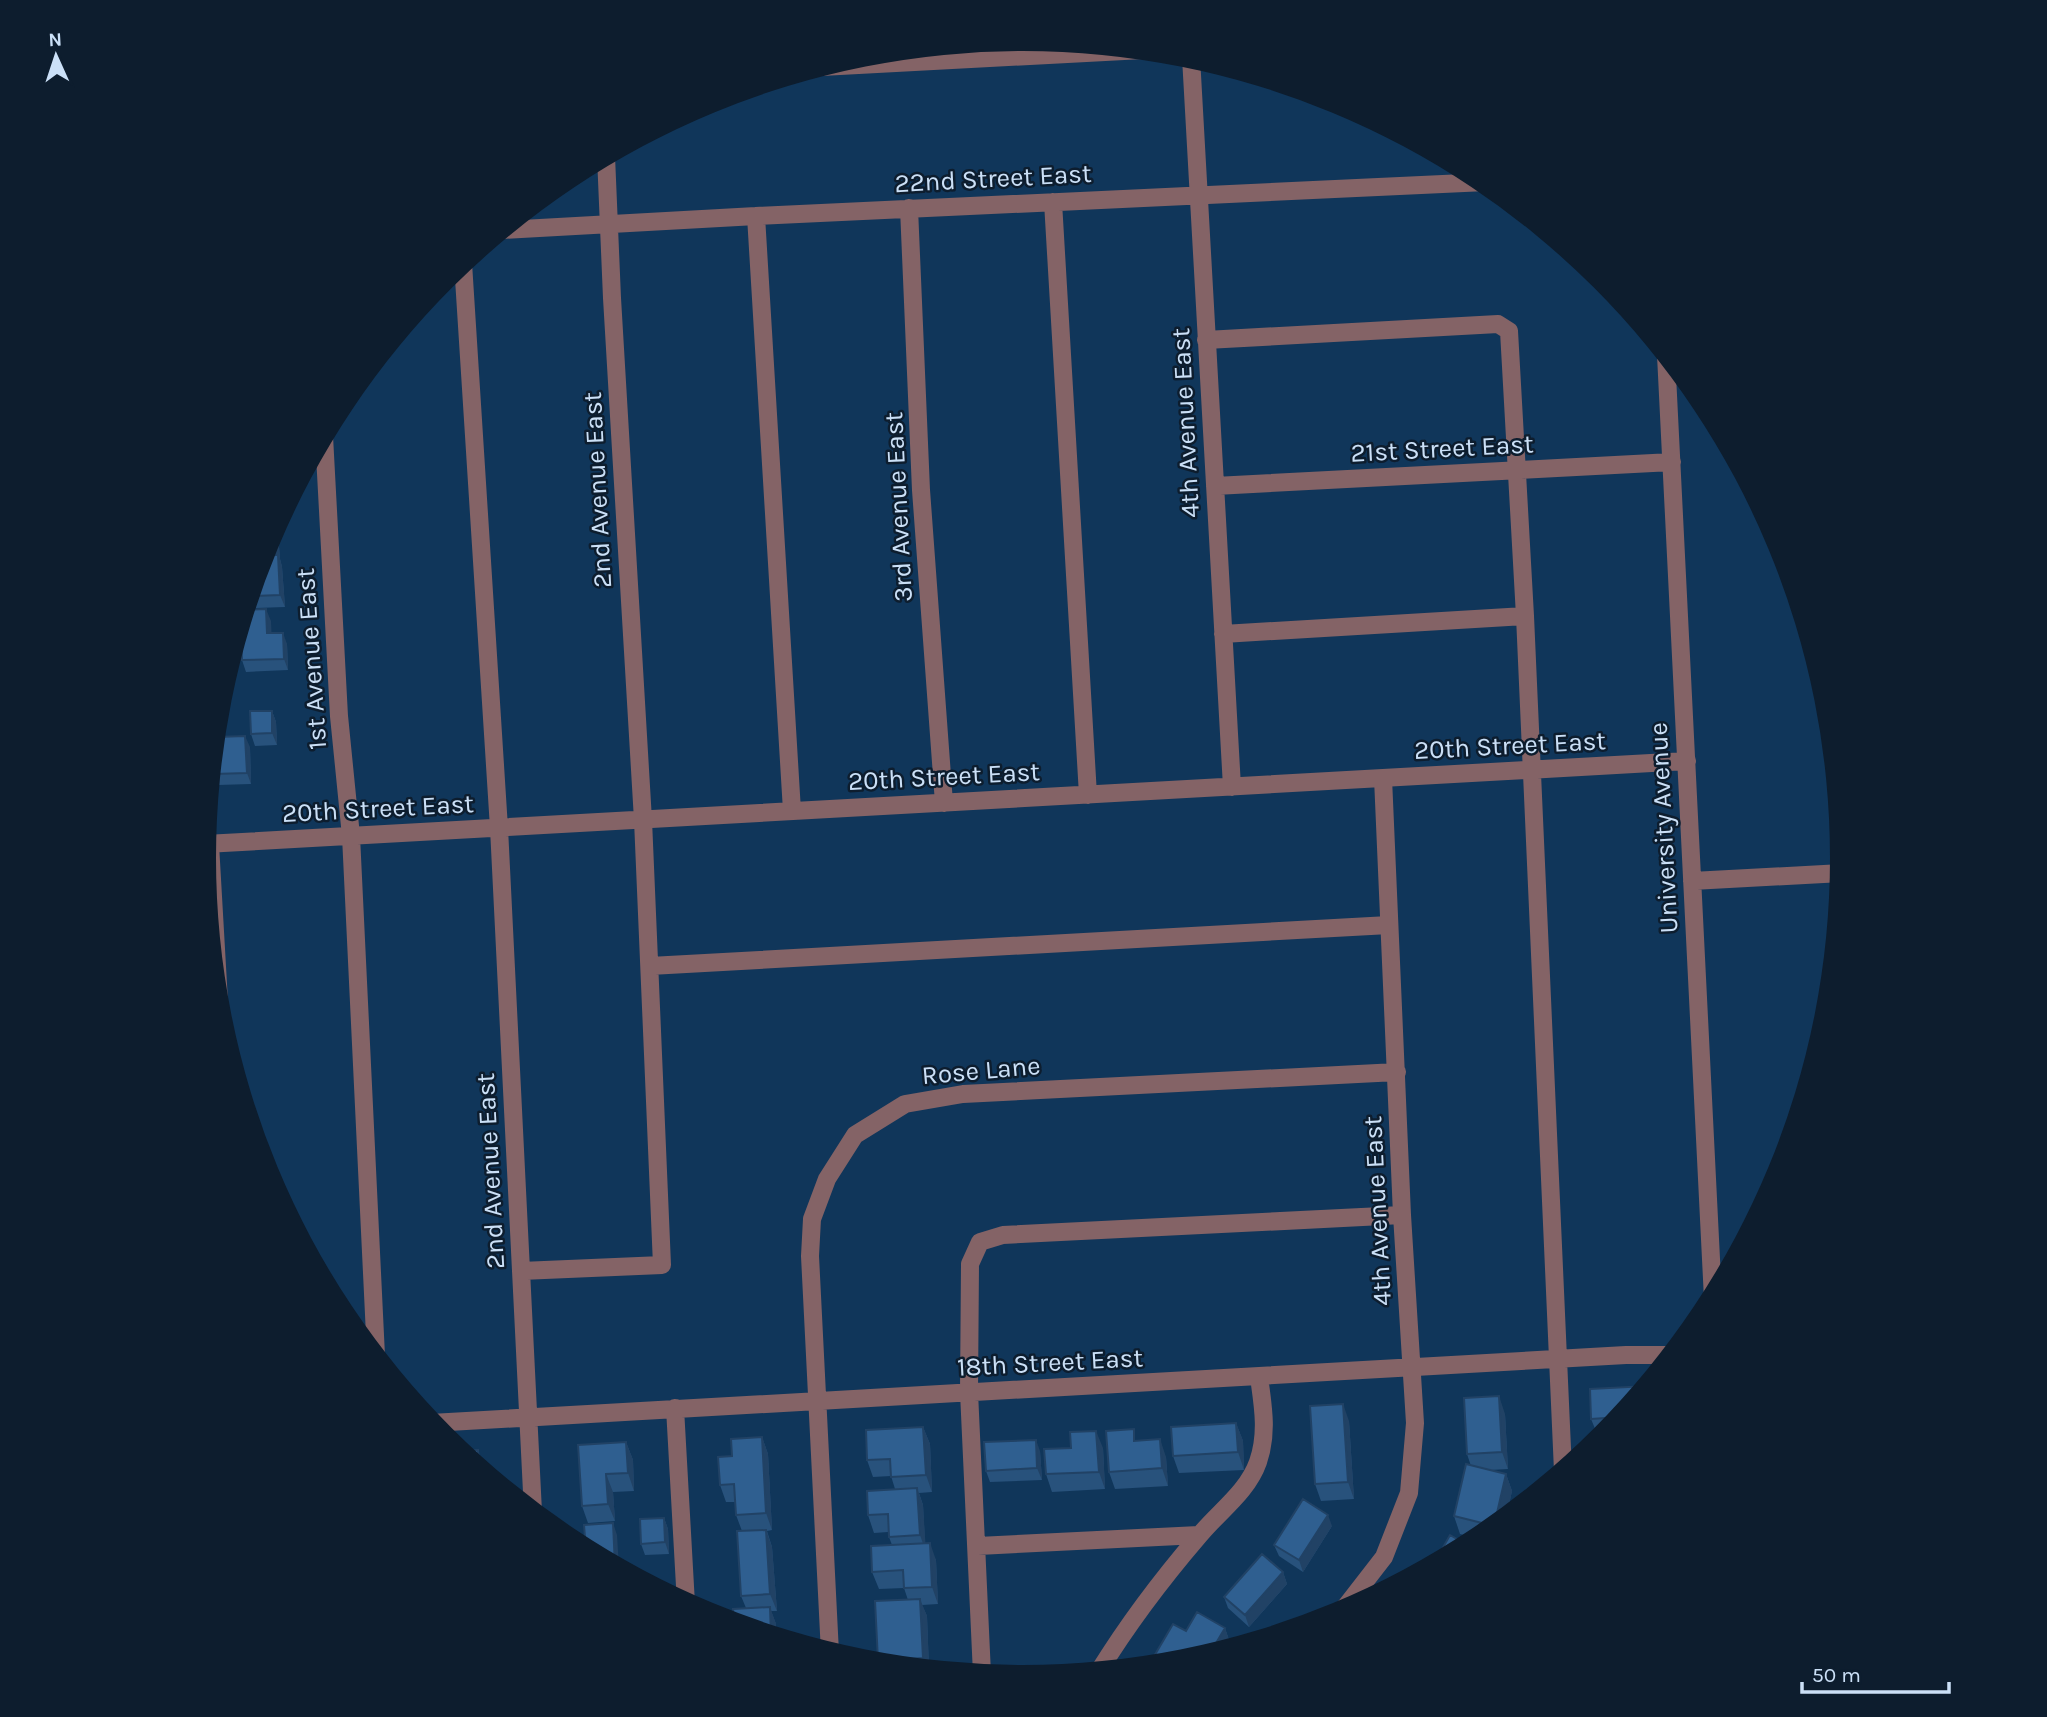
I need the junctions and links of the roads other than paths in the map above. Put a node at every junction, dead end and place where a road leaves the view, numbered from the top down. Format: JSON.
{"nodes":[{"id":1,"x":1085,"y":53,"type":"edge"},
{"id":2,"x":880,"y":64,"type":"edge"},
{"id":3,"x":1192,"y":68,"type":"edge"},
{"id":4,"x":607,"y":167,"type":"edge"},
{"id":5,"x":1465,"y":183,"type":"edge"},
{"id":6,"x":1198,"y":195,"type":"junction"},
{"id":7,"x":1053,"y":202,"type":"junction"},
{"id":8,"x":909,"y":208,"type":"junction"},
{"id":9,"x":756,"y":216,"type":"junction"},
{"id":10,"x":610,"y":224,"type":"junction"},
{"id":11,"x":518,"y":229,"type":"edge"},
{"id":12,"x":464,"y":276,"type":"edge"},
{"id":13,"x":1206,"y":340,"type":"junction"},
{"id":14,"x":1667,"y":371,"type":"edge"},
{"id":15,"x":325,"y":453,"type":"edge"},
{"id":16,"x":1672,"y":462,"type":"junction"},
{"id":17,"x":1517,"y":471,"type":"junction"},
{"id":18,"x":1215,"y":486,"type":"junction"},
{"id":19,"x":1525,"y":616,"type":"junction"},
{"id":20,"x":1223,"y":634,"type":"junction"},
{"id":21,"x":1686,"y":761,"type":"junction"},
{"id":22,"x":1532,"y":770,"type":"junction"},
{"id":23,"x":1382,"y":778,"type":"junction"},
{"id":24,"x":1232,"y":787,"type":"junction"},
{"id":25,"x":1088,"y":794,"type":"junction"},
{"id":26,"x":944,"y":803,"type":"junction"},
{"id":27,"x":792,"y":811,"type":"junction"},
{"id":28,"x":643,"y":820,"type":"junction"},
{"id":29,"x":499,"y":828,"type":"junction"},
{"id":30,"x":351,"y":836,"type":"junction"},
{"id":31,"x":216,"y":843,"type":"edge"},
{"id":32,"x":1831,"y":874,"type":"edge"},
{"id":33,"x":1692,"y":881,"type":"junction"},
{"id":34,"x":1390,"y":925,"type":"junction"},
{"id":35,"x":650,"y":966,"type":"junction"},
{"id":36,"x":1397,"y":1072,"type":"junction"},
{"id":37,"x":1402,"y":1215,"type":"junction"},
{"id":38,"x":521,"y":1271,"type":"junction"},
{"id":39,"x":1712,"y":1280,"type":"edge"},
{"id":40,"x":375,"y":1339,"type":"edge"},
{"id":41,"x":1660,"y":1355,"type":"edge"},
{"id":42,"x":1558,"y":1359,"type":"junction"},
{"id":43,"x":1412,"y":1368,"type":"junction"},
{"id":44,"x":1259,"y":1377,"type":"junction"},
{"id":45,"x":969,"y":1392,"type":"junction"},
{"id":46,"x":818,"y":1400,"type":"junction"},
{"id":47,"x":674,"y":1408,"type":"junction"},
{"id":48,"x":528,"y":1417,"type":"junction"},
{"id":49,"x":445,"y":1422,"type":"edge"},
{"id":50,"x":1562,"y":1460,"type":"edge"},
{"id":51,"x":532,"y":1499,"type":"edge"},
{"id":52,"x":1199,"y":1535,"type":"junction"},
{"id":53,"x":978,"y":1546,"type":"junction"},
{"id":54,"x":685,"y":1592,"type":"edge"},
{"id":55,"x":1354,"y":1595,"type":"edge"},
{"id":56,"x":830,"y":1643,"type":"edge"},
{"id":57,"x":1105,"y":1662,"type":"edge"},
{"id":58,"x":982,"y":1665,"type":"edge"}],
"edges":[{"from":1,"to":2,"type":"street"},
{"from":3,"to":6,"type":"street","name":"4th Avenue East"},
{"from":4,"to":10,"type":"street","name":"2nd Avenue East"},
{"from":5,"to":6,"type":"street","name":"22nd Street East"},
{"from":6,"to":7,"type":"street","name":"22nd Street East"},
{"from":6,"to":13,"type":"street","name":"4th Avenue East"},
{"from":7,"to":8,"type":"street","name":"22nd Street East"},
{"from":7,"to":25,"type":"street"},
{"from":8,"to":9,"type":"street","name":"22nd Street East"},
{"from":8,"to":26,"type":"street","name":"3rd Avenue East"},
{"from":9,"to":10,"type":"street","name":"22nd Street East"},
{"from":9,"to":27,"type":"street"},
{"from":10,"to":11,"type":"street","name":"22nd Street East"},
{"from":10,"to":28,"type":"street","name":"2nd Avenue East"},
{"from":12,"to":29,"type":"street","name":"2nd Avenue East"},
{"from":13,"to":17,"type":"street"},
{"from":13,"to":18,"type":"street","name":"4th Avenue East"},
{"from":14,"to":16,"type":"street","name":"University Avenue"},
{"from":15,"to":30,"type":"street","name":"1st Avenue East"},
{"from":16,"to":17,"type":"street","name":"21st Street East"},
{"from":16,"to":21,"type":"street","name":"University Avenue"},
{"from":17,"to":18,"type":"street","name":"21st Street East"},
{"from":17,"to":19,"type":"street"},
{"from":18,"to":20,"type":"street","name":"4th Avenue East"},
{"from":19,"to":20,"type":"street"},
{"from":19,"to":22,"type":"street"},
{"from":20,"to":24,"type":"street","name":"4th Avenue East"},
{"from":21,"to":22,"type":"street","name":"20th Street East"},
{"from":21,"to":33,"type":"street","name":"University Avenue"},
{"from":22,"to":23,"type":"street","name":"20th Street East"},
{"from":22,"to":42,"type":"street"},
{"from":23,"to":24,"type":"street","name":"20th Street East"},
{"from":23,"to":34,"type":"street","name":"4th Avenue East"},
{"from":24,"to":25,"type":"street","name":"20th Street East"},
{"from":25,"to":26,"type":"street","name":"20th Street East"},
{"from":26,"to":27,"type":"street","name":"20th Street East"},
{"from":27,"to":28,"type":"street","name":"20th Street East"},
{"from":28,"to":29,"type":"street","name":"20th Street East"},
{"from":28,"to":35,"type":"street","name":"2nd Avenue East"},
{"from":29,"to":30,"type":"street","name":"20th Street East"},
{"from":29,"to":38,"type":"street","name":"2nd Avenue East"},
{"from":30,"to":31,"type":"street","name":"20th Street East"},
{"from":30,"to":40,"type":"street","name":"1st Avenue East"},
{"from":32,"to":33,"type":"street"},
{"from":33,"to":39,"type":"street","name":"University Avenue"},
{"from":34,"to":35,"type":"street"},
{"from":34,"to":36,"type":"street","name":"4th Avenue East"},
{"from":35,"to":38,"type":"street","name":"2nd Avenue East"},
{"from":36,"to":37,"type":"street","name":"4th Avenue East"},
{"from":36,"to":46,"type":"street","name":"Rose Lane"},
{"from":37,"to":43,"type":"street","name":"4th Avenue East"},
{"from":37,"to":45,"type":"street"},
{"from":38,"to":48,"type":"street","name":"2nd Avenue East"},
{"from":41,"to":42,"type":"street","name":"18th Street East"},
{"from":42,"to":43,"type":"street","name":"18th Street East"},
{"from":42,"to":50,"type":"street"},
{"from":43,"to":44,"type":"street","name":"18th Street East"},
{"from":43,"to":55,"type":"street","name":"4th Avenue East"},
{"from":44,"to":45,"type":"street","name":"18th Street East"},
{"from":44,"to":52,"type":"street"},
{"from":45,"to":46,"type":"street","name":"18th Street East"},
{"from":45,"to":53,"type":"street"},
{"from":46,"to":47,"type":"street","name":"18th Street East"},
{"from":46,"to":56,"type":"street","name":"Rose Lane"},
{"from":47,"to":48,"type":"street","name":"18th Street East"},
{"from":47,"to":54,"type":"street"},
{"from":48,"to":49,"type":"street","name":"18th Street East"},
{"from":48,"to":51,"type":"street","name":"2nd Avenue East"},
{"from":52,"to":53,"type":"street"},
{"from":52,"to":57,"type":"street"},
{"from":53,"to":58,"type":"street"}]}
